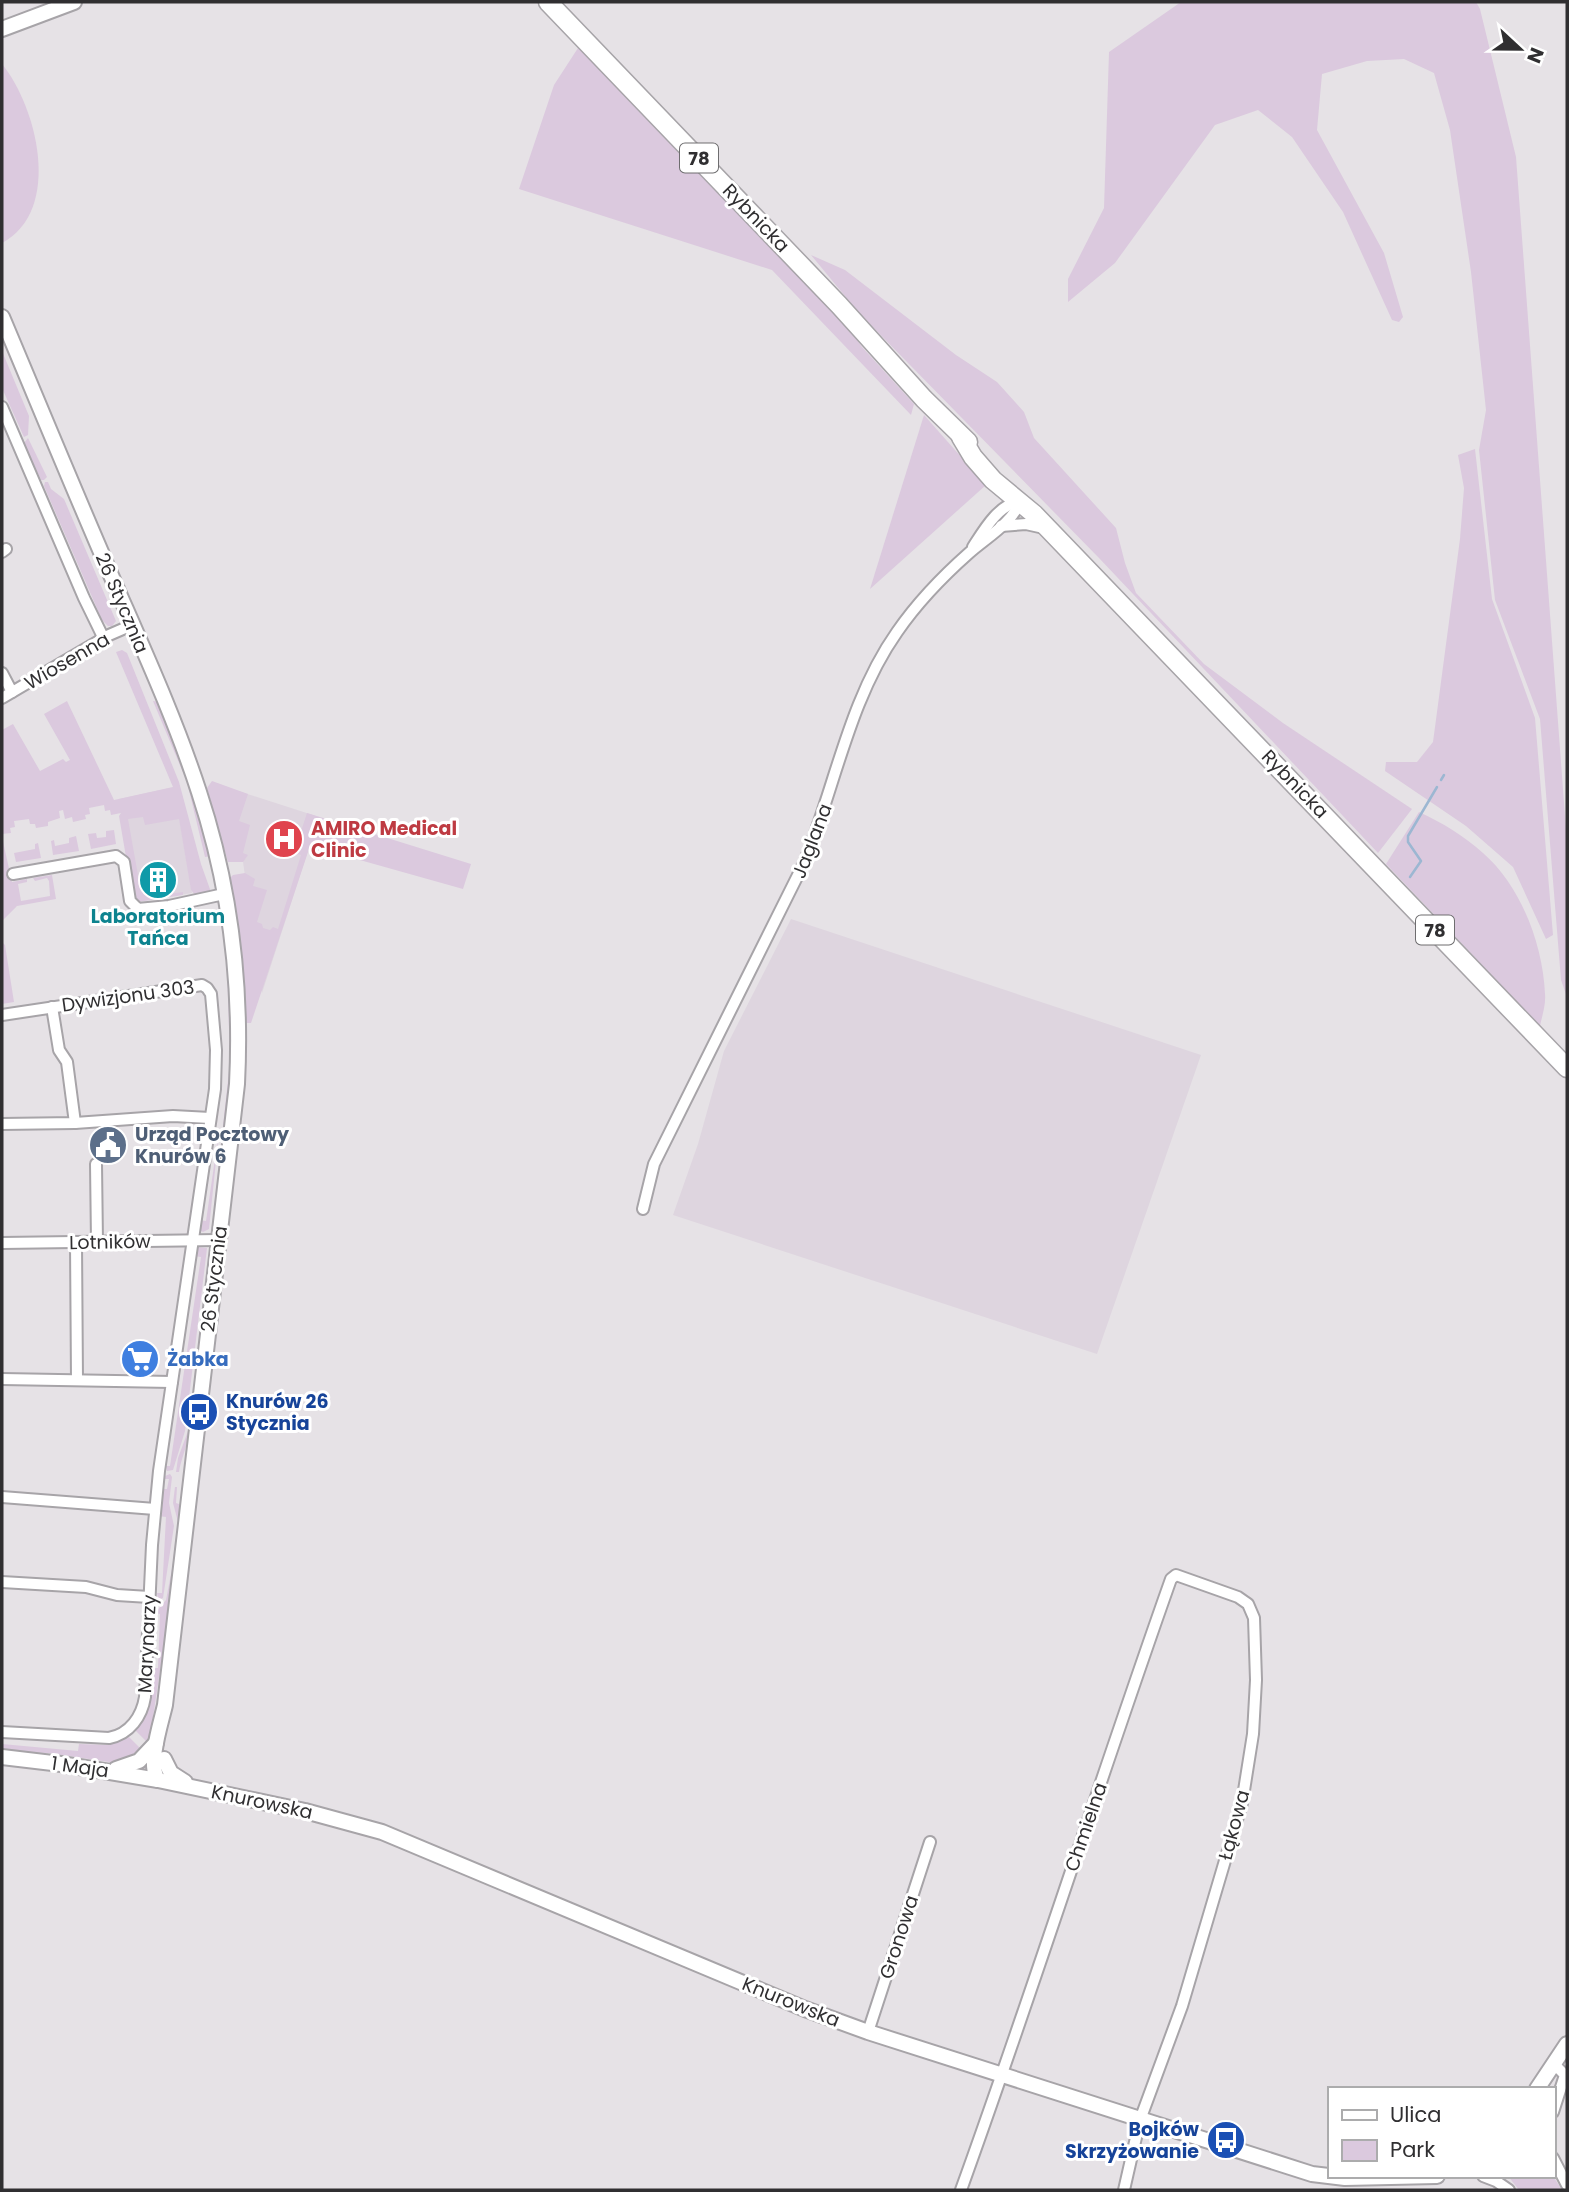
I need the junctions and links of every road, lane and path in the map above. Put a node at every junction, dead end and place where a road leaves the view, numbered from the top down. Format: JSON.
{"nodes":[{"id":1,"x":74,"y":2,"type":"edge"},
{"id":2,"x":548,"y":2,"type":"edge"},
{"id":3,"x":2,"y":29,"type":"edge"},
{"id":4,"x":2,"y":317,"type":"edge"},
{"id":5,"x":2,"y":407,"type":"edge"},
{"id":6,"x":961,"y":437,"type":"junction"},
{"id":7,"x":993,"y":480,"type":"junction"},
{"id":8,"x":1021,"y":501,"type":"junction"},
{"id":9,"x":999,"y":521,"type":"junction"},
{"id":10,"x":1050,"y":531,"type":"junction"},
{"id":11,"x":132,"y":625,"type":"junction"},
{"id":12,"x":104,"y":639,"type":"junction"},
{"id":13,"x":2,"y":673,"type":"edge"},
{"id":14,"x":12,"y":692,"type":"junction"},
{"id":15,"x":2,"y":698,"type":"edge"},
{"id":16,"x":13,"y":874,"type":"dead end"},
{"id":17,"x":225,"y":894,"type":"junction"},
{"id":18,"x":205,"y":986,"type":"joint"},
{"id":19,"x":52,"y":1007,"type":"junction"},
{"id":20,"x":2,"y":1015,"type":"edge"},
{"id":21,"x":1567,"y":1068,"type":"edge"},
{"id":22,"x":210,"y":1118,"type":"junction"},
{"id":23,"x":75,"y":1123,"type":"junction"},
{"id":24,"x":2,"y":1124,"type":"edge"},
{"id":25,"x":96,"y":1164,"type":"dead end"},
{"id":26,"x":643,"y":1209,"type":"dead end"},
{"id":27,"x":219,"y":1240,"type":"junction"},
{"id":28,"x":193,"y":1241,"type":"junction"},
{"id":29,"x":76,"y":1242,"type":"junction"},
{"id":30,"x":97,"y":1242,"type":"junction"},
{"id":31,"x":2,"y":1243,"type":"edge"},
{"id":32,"x":2,"y":1379,"type":"edge"},
{"id":33,"x":77,"y":1380,"type":"junction"},
{"id":34,"x":172,"y":1382,"type":"junction"},
{"id":35,"x":2,"y":1497,"type":"edge"},
{"id":36,"x":155,"y":1509,"type":"junction"},
{"id":37,"x":1171,"y":1579,"type":"joint"},
{"id":38,"x":2,"y":1582,"type":"edge"},
{"id":39,"x":149,"y":1597,"type":"junction"},
{"id":40,"x":165,"y":1705,"type":"junction"},
{"id":41,"x":2,"y":1732,"type":"edge"},
{"id":42,"x":156,"y":1742,"type":"junction"},
{"id":43,"x":2,"y":1757,"type":"edge"},
{"id":44,"x":164,"y":1759,"type":"junction"},
{"id":45,"x":98,"y":1769,"type":"junction"},
{"id":46,"x":158,"y":1780,"type":"junction"},
{"id":47,"x":205,"y":1790,"type":"junction"},
{"id":48,"x":930,"y":1842,"type":"dead end"},
{"id":49,"x":868,"y":2032,"type":"junction"},
{"id":50,"x":1567,"y":2044,"type":"edge"},
{"id":51,"x":1555,"y":2065,"type":"junction"},
{"id":52,"x":1002,"y":2076,"type":"junction"},
{"id":53,"x":1538,"y":2087,"type":"edge"},
{"id":54,"x":1555,"y":2106,"type":"edge"},
{"id":55,"x":1140,"y":2120,"type":"junction"},
{"id":56,"x":1555,"y":2162,"type":"edge"},
{"id":57,"x":1413,"y":2178,"type":"edge"},
{"id":58,"x":1488,"y":2178,"type":"edge"},
{"id":59,"x":1342,"y":2184,"type":"edge"},
{"id":60,"x":1567,"y":2185,"type":"edge"},
{"id":61,"x":961,"y":2190,"type":"edge"},
{"id":62,"x":1124,"y":2190,"type":"edge"},
{"id":63,"x":1509,"y":2190,"type":"edge"}],
"edges":[{"from":1,"to":3,"type":"street"},
{"from":2,"to":6,"type":"main road","name":"Rybnicka","number":"78"},
{"from":4,"to":11,"type":"street","name":"26 Stycznia"},
{"from":5,"to":12,"type":"street","name":"26 Stycznia"},
{"from":6,"to":7,"type":"main road","name":"Rybnicka","number":"78"},
{"from":6,"to":8,"type":"main road","name":"Rybnicka","number":"78"},
{"from":7,"to":8,"type":"main road","name":"Rybnicka","number":"78"},
{"from":7,"to":9,"type":"street"},
{"from":8,"to":9,"type":"street","name":"Jaglana"},
{"from":8,"to":10,"type":"main road","name":"Rybnicka","number":"78"},
{"from":9,"to":10,"type":"street"},
{"from":9,"to":26,"type":"street","name":"Jaglana"},
{"from":10,"to":21,"type":"main road","name":"Rybnicka","number":"78"},
{"from":11,"to":12,"type":"street","name":"Wiosenna"},
{"from":11,"to":17,"type":"street","name":"26 Stycznia"},
{"from":12,"to":14,"type":"street","name":"Wiosenna"},
{"from":13,"to":14,"type":"street"},
{"from":14,"to":15,"type":"street","name":"Wiosenna"},
{"from":16,"to":17,"type":"street"},
{"from":17,"to":27,"type":"street","name":"26 Stycznia"},
{"from":18,"to":19,"type":"street","name":"Dywizjonu 303"},
{"from":18,"to":22,"type":"street","name":"Marynarzy"},
{"from":19,"to":20,"type":"street","name":"Dywizjonu 303"},
{"from":19,"to":23,"type":"street","name":"Dywizjonu 303"},
{"from":22,"to":23,"type":"street"},
{"from":22,"to":28,"type":"street","name":"Marynarzy"},
{"from":23,"to":24,"type":"street"},
{"from":25,"to":30,"type":"street"},
{"from":27,"to":28,"type":"street","name":"Lotników"},
{"from":27,"to":40,"type":"street","name":"26 Stycznia"},
{"from":28,"to":30,"type":"street","name":"Lotników"},
{"from":28,"to":34,"type":"street","name":"Marynarzy"},
{"from":29,"to":30,"type":"street","name":"Lotników"},
{"from":29,"to":31,"type":"street","name":"Lotników"},
{"from":29,"to":33,"type":"street"},
{"from":32,"to":33,"type":"street"},
{"from":33,"to":34,"type":"street"},
{"from":34,"to":36,"type":"street","name":"Marynarzy"},
{"from":35,"to":36,"type":"street"},
{"from":36,"to":39,"type":"street","name":"Marynarzy"},
{"from":37,"to":52,"type":"street","name":"Chmielna"},
{"from":37,"to":55,"type":"street","name":"Łąkowa"},
{"from":38,"to":39,"type":"street"},
{"from":39,"to":41,"type":"street","name":"Marynarzy"},
{"from":40,"to":42,"type":"street","name":"26 Stycznia"},
{"from":40,"to":44,"type":"street","name":"26 Stycznia"},
{"from":42,"to":45,"type":"street"},
{"from":42,"to":46,"type":"street","name":"26 Stycznia"},
{"from":43,"to":45,"type":"street","name":"1 Maja"},
{"from":44,"to":46,"type":"street","name":"26 Stycznia"},
{"from":44,"to":47,"type":"street"},
{"from":45,"to":46,"type":"street","name":"1 Maja"},
{"from":46,"to":47,"type":"street","name":"Knurowska"},
{"from":47,"to":49,"type":"street","name":"Knurowska"},
{"from":48,"to":49,"type":"street","name":"Gronowa"},
{"from":49,"to":52,"type":"street","name":"Knurowska"},
{"from":50,"to":51,"type":"street"},
{"from":51,"to":53,"type":"street"},
{"from":51,"to":54,"type":"street"},
{"from":52,"to":55,"type":"street","name":"Knurowska"},
{"from":52,"to":61,"type":"street","name":"Chmielna"},
{"from":55,"to":59,"type":"street","name":"Knurowska"},
{"from":55,"to":62,"type":"street"},
{"from":56,"to":60,"type":"street"},
{"from":57,"to":59,"type":"street","name":"Knurowska"},
{"from":58,"to":63,"type":"street"}]}
